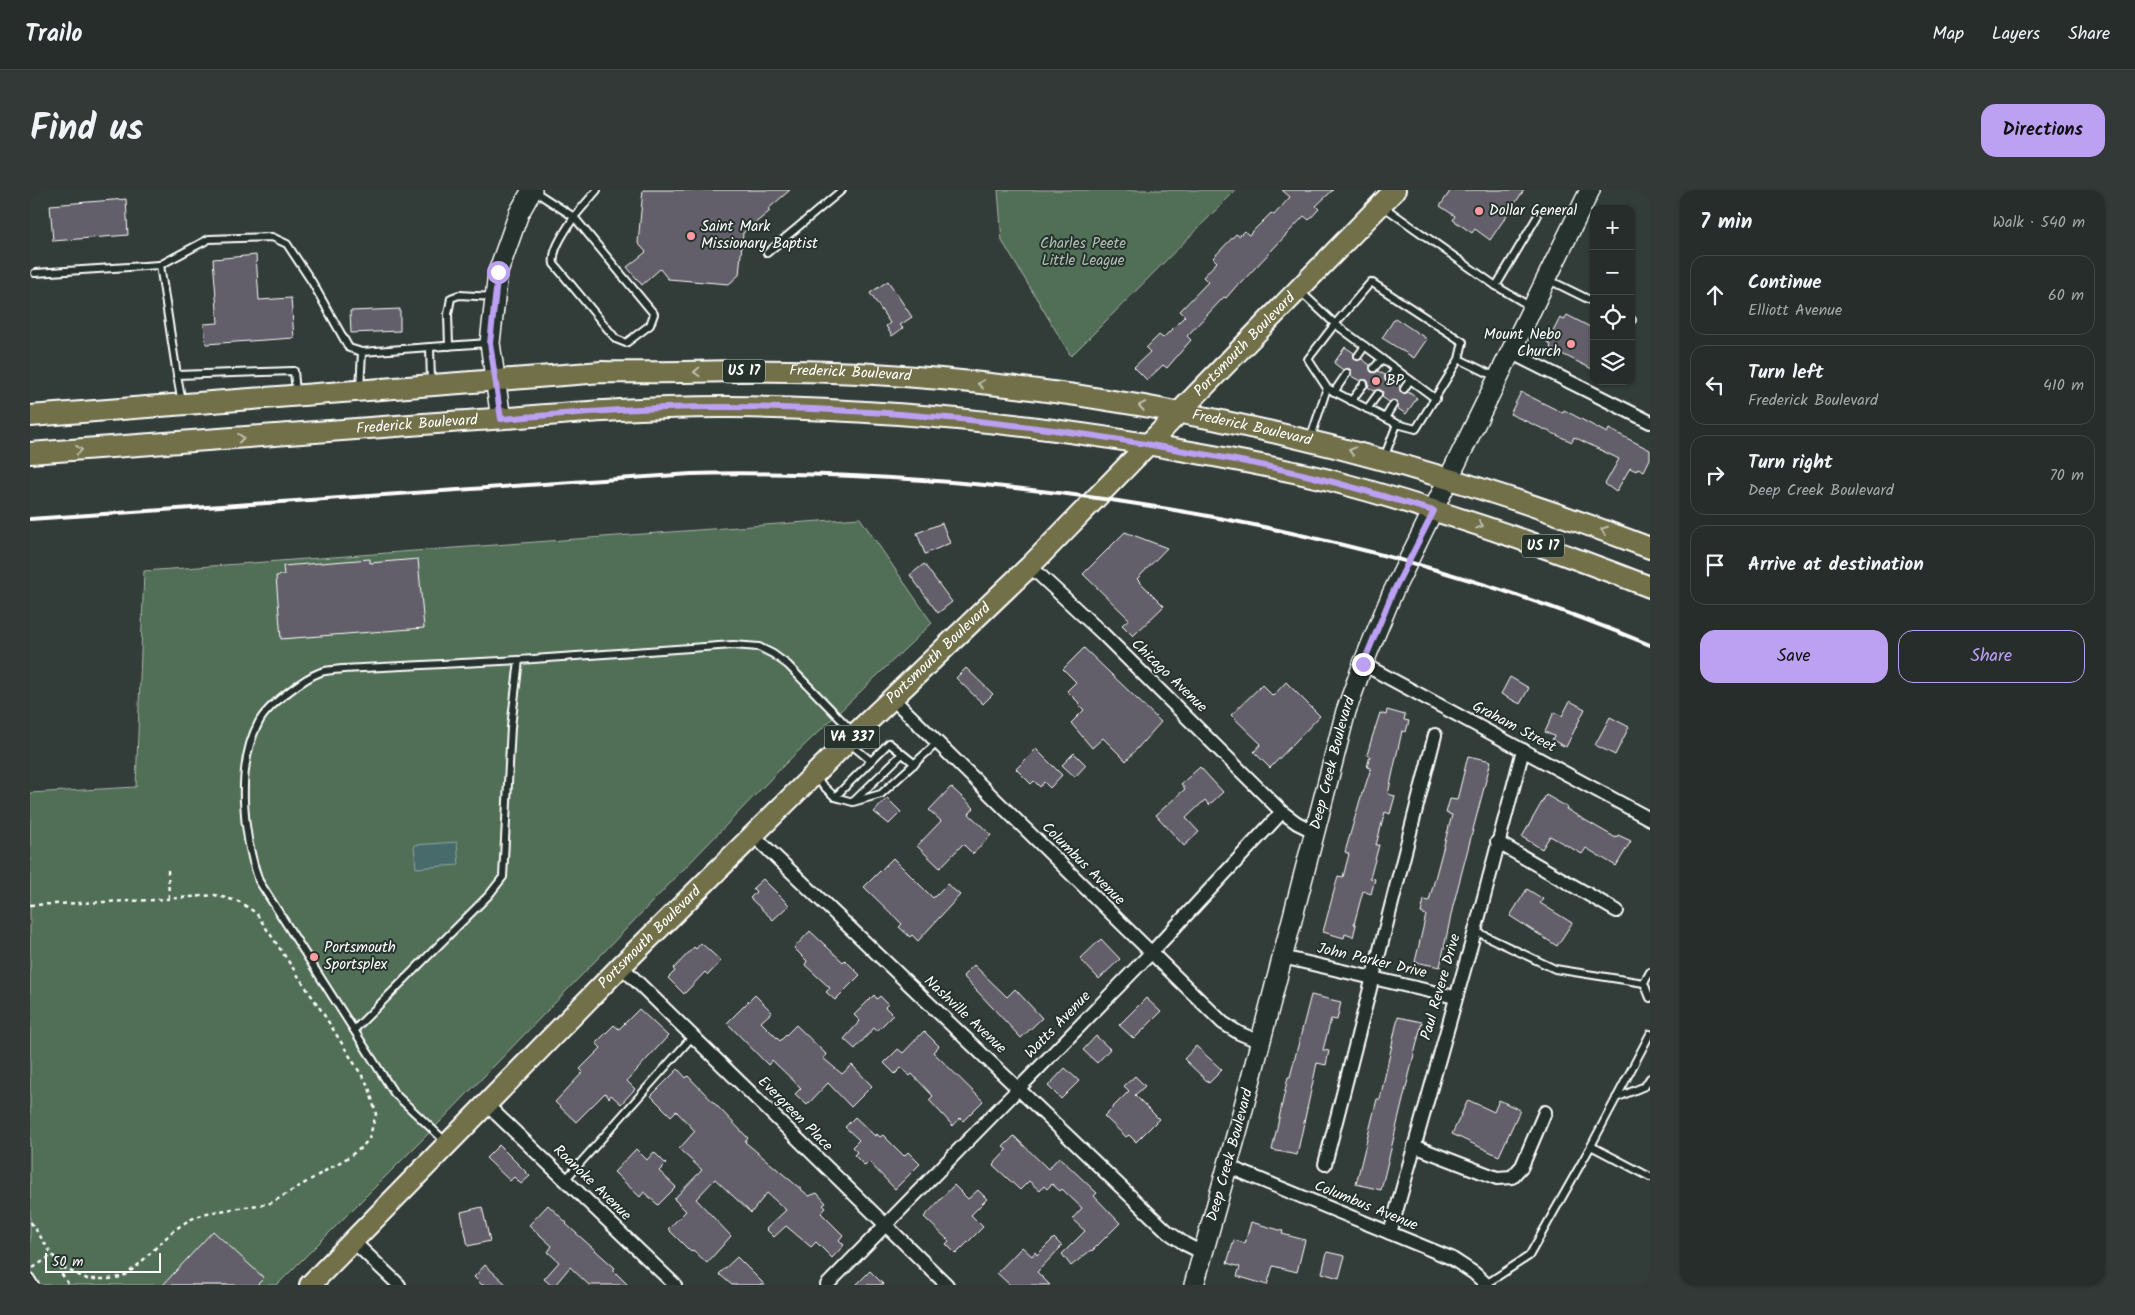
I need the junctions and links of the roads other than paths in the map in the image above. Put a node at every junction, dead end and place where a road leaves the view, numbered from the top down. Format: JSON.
{"nodes":[{"id":1,"x":532,"y":190,"type":"edge"},
{"id":2,"x":597,"y":190,"type":"edge"},
{"id":3,"x":842,"y":190,"type":"edge"},
{"id":4,"x":1395,"y":190,"type":"edge"},
{"id":5,"x":1590,"y":190,"type":"edge"},
{"id":6,"x":1381,"y":204,"type":"junction"},
{"id":7,"x":1537,"y":216,"type":"dead end"},
{"id":8,"x":574,"y":217,"type":"junction"},
{"id":9,"x":767,"y":253,"type":"dead end"},
{"id":10,"x":160,"y":265,"type":"junction"},
{"id":11,"x":36,"y":273,"type":"dead end"},
{"id":12,"x":1548,"y":279,"type":"junction"},
{"id":13,"x":1496,"y":286,"type":"junction"},
{"id":14,"x":1298,"y":290,"type":"junction"},
{"id":15,"x":495,"y":297,"type":"junction"},
{"id":16,"x":1590,"y":300,"type":"edge"},
{"id":17,"x":1534,"y":308,"type":"junction"},
{"id":18,"x":1335,"y":324,"type":"junction"},
{"id":19,"x":490,"y":343,"type":"junction"},
{"id":20,"x":449,"y":346,"type":"junction"},
{"id":21,"x":1365,"y":346,"type":"junction"},
{"id":22,"x":430,"y":347,"type":"junction"},
{"id":23,"x":362,"y":352,"type":"junction"},
{"id":24,"x":1512,"y":353,"type":"junction"},
{"id":25,"x":1358,"y":356,"type":"dead end"},
{"id":26,"x":1382,"y":359,"type":"junction"},
{"id":27,"x":1460,"y":359,"type":"junction"},
{"id":28,"x":1374,"y":368,"type":"dead end"},
{"id":29,"x":1396,"y":369,"type":"junction"},
{"id":30,"x":1347,"y":372,"type":"dead end"},
{"id":31,"x":177,"y":375,"type":"junction"},
{"id":32,"x":1389,"y":378,"type":"dead end"},
{"id":33,"x":1500,"y":379,"type":"junction"},
{"id":34,"x":495,"y":380,"type":"junction"},
{"id":35,"x":1410,"y":380,"type":"junction"},
{"id":36,"x":431,"y":384,"type":"junction"},
{"id":37,"x":1364,"y":384,"type":"dead end"},
{"id":38,"x":1326,"y":388,"type":"junction"},
{"id":39,"x":1404,"y":389,"type":"dead end"},
{"id":40,"x":360,"y":390,"type":"junction"},
{"id":41,"x":1334,"y":392,"type":"junction"},
{"id":42,"x":1378,"y":394,"type":"dead end"},
{"id":43,"x":296,"y":395,"type":"junction"},
{"id":44,"x":1436,"y":399,"type":"junction"},
{"id":45,"x":1351,"y":401,"type":"junction"},
{"id":46,"x":182,"y":404,"type":"junction"},
{"id":47,"x":1393,"y":405,"type":"dead end"},
{"id":48,"x":1367,"y":409,"type":"junction"},
{"id":49,"x":1179,"y":412,"type":"junction"},
{"id":50,"x":30,"y":416,"type":"edge"},
{"id":51,"x":1385,"y":418,"type":"junction"},
{"id":52,"x":501,"y":419,"type":"junction"},
{"id":53,"x":1650,"y":422,"type":"edge"},
{"id":54,"x":1397,"y":424,"type":"junction"},
{"id":55,"x":1309,"y":441,"type":"junction"},
{"id":56,"x":1148,"y":444,"type":"junction"},
{"id":57,"x":30,"y":453,"type":"edge"},
{"id":58,"x":1384,"y":459,"type":"junction"},
{"id":59,"x":1450,"y":478,"type":"junction"},
{"id":60,"x":1434,"y":511,"type":"junction"},
{"id":61,"x":1650,"y":548,"type":"edge"},
{"id":62,"x":1030,"y":566,"type":"junction"},
{"id":63,"x":1650,"y":587,"type":"edge"},
{"id":64,"x":519,"y":660,"type":"junction"},
{"id":65,"x":1363,"y":664,"type":"junction"},
{"id":66,"x":892,"y":698,"type":"junction"},
{"id":67,"x":1435,"y":735,"type":"dead end"},
{"id":68,"x":851,"y":738,"type":"junction"},
{"id":69,"x":937,"y":743,"type":"junction"},
{"id":70,"x":1523,"y":750,"type":"junction"},
{"id":71,"x":902,"y":754,"type":"junction"},
{"id":72,"x":871,"y":761,"type":"junction"},
{"id":73,"x":914,"y":764,"type":"junction"},
{"id":74,"x":812,"y":776,"type":"junction"},
{"id":75,"x":835,"y":797,"type":"junction"},
{"id":76,"x":853,"y":802,"type":"junction"},
{"id":77,"x":1282,"y":812,"type":"junction"},
{"id":78,"x":1650,"y":819,"type":"edge"},
{"id":79,"x":1315,"y":832,"type":"junction"},
{"id":80,"x":753,"y":835,"type":"junction"},
{"id":81,"x":1497,"y":842,"type":"junction"},
{"id":82,"x":1617,"y":911,"type":"dead end"},
{"id":83,"x":1475,"y":931,"type":"junction"},
{"id":84,"x":1151,"y":953,"type":"junction"},
{"id":85,"x":1282,"y":957,"type":"junction"},
{"id":86,"x":621,"y":966,"type":"junction"},
{"id":87,"x":1650,"y":972,"type":"edge"},
{"id":88,"x":1373,"y":978,"type":"junction"},
{"id":89,"x":1644,"y":983,"type":"junction"},
{"id":90,"x":1455,"y":997,"type":"junction"},
{"id":91,"x":1650,"y":998,"type":"edge"},
{"id":92,"x":354,"y":1030,"type":"junction"},
{"id":93,"x":1650,"y":1034,"type":"edge"},
{"id":94,"x":693,"y":1036,"type":"junction"},
{"id":95,"x":1260,"y":1042,"type":"junction"},
{"id":96,"x":1650,"y":1078,"type":"edge"},
{"id":97,"x":1019,"y":1088,"type":"junction"},
{"id":98,"x":1616,"y":1098,"type":"junction"},
{"id":99,"x":487,"y":1105,"type":"junction"},
{"id":100,"x":1545,"y":1112,"type":"dead end"},
{"id":101,"x":449,"y":1144,"type":"junction"},
{"id":102,"x":1414,"y":1146,"type":"junction"},
{"id":103,"x":1592,"y":1146,"type":"junction"},
{"id":104,"x":1325,"y":1164,"type":"dead end"},
{"id":105,"x":1227,"y":1166,"type":"junction"},
{"id":106,"x":1650,"y":1177,"type":"edge"},
{"id":107,"x":566,"y":1180,"type":"junction"},
{"id":108,"x":885,"y":1225,"type":"junction"},
{"id":109,"x":1390,"y":1233,"type":"junction"},
{"id":110,"x":352,"y":1241,"type":"junction"},
{"id":111,"x":1203,"y":1253,"type":"junction"},
{"id":112,"x":30,"y":1277,"type":"edge"},
{"id":113,"x":1486,"y":1284,"type":"edge"},
{"id":114,"x":35,"y":1285,"type":"edge"},
{"id":115,"x":310,"y":1285,"type":"edge"},
{"id":116,"x":399,"y":1285,"type":"edge"},
{"id":117,"x":675,"y":1285,"type":"edge"},
{"id":118,"x":826,"y":1285,"type":"edge"},
{"id":119,"x":947,"y":1285,"type":"edge"},
{"id":120,"x":1194,"y":1285,"type":"edge"}],
"edges":[{"from":1,"to":8,"type":"lane"},
{"from":1,"to":15,"type":"street"},
{"from":2,"to":8,"type":"lane"},
{"from":3,"to":9,"type":"lane"},
{"from":4,"to":6,"type":"main road","name":"Portsmouth Boulevard","number":"VA 337"},
{"from":5,"to":12,"type":"street","name":"Deep Creek Boulevard"},
{"from":6,"to":13,"type":"lane"},
{"from":6,"to":14,"type":"main road","name":"Portsmouth Boulevard","number":"VA 337"},
{"from":7,"to":13,"type":"lane"},
{"from":8,"to":8,"type":"lane"},
{"from":10,"to":11,"type":"lane"},
{"from":10,"to":23,"type":"lane"},
{"from":10,"to":31,"type":"lane"},
{"from":12,"to":16,"type":"lane"},
{"from":12,"to":17,"type":"street","name":"Deep Creek Boulevard"},
{"from":13,"to":17,"type":"lane"},
{"from":14,"to":18,"type":"lane"},
{"from":14,"to":49,"type":"main road","name":"Portsmouth Boulevard","number":"VA 337"},
{"from":15,"to":19,"type":"street"},
{"from":15,"to":20,"type":"lane"},
{"from":17,"to":24,"type":"street","name":"Deep Creek Boulevard"},
{"from":18,"to":21,"type":"lane"},
{"from":18,"to":27,"type":"lane"},
{"from":18,"to":38,"type":"lane"},
{"from":19,"to":20,"type":"lane"},
{"from":19,"to":34,"type":"street"},
{"from":20,"to":22,"type":"lane"},
{"from":21,"to":25,"type":"lane"},
{"from":21,"to":26,"type":"lane"},
{"from":22,"to":23,"type":"lane"},
{"from":22,"to":36,"type":"lane"},
{"from":23,"to":40,"type":"lane"},
{"from":24,"to":33,"type":"street","name":"Deep Creek Boulevard"},
{"from":24,"to":53,"type":"street"},
{"from":26,"to":28,"type":"lane"},
{"from":26,"to":29,"type":"lane"},
{"from":27,"to":33,"type":"lane"},
{"from":27,"to":44,"type":"lane"},
{"from":29,"to":32,"type":"lane"},
{"from":29,"to":35,"type":"lane"},
{"from":30,"to":41,"type":"lane"},
{"from":31,"to":43,"type":"lane"},
{"from":31,"to":46,"type":"lane"},
{"from":33,"to":59,"type":"street","name":"Deep Creek Boulevard"},
{"from":34,"to":36,"type":"main road","name":"Frederick Boulevard","number":"US 17"},
{"from":49,"to":34,"type":"main road","name":"Frederick Boulevard","number":"US 17","one_way":true},
{"from":34,"to":52,"type":"street"},
{"from":35,"to":39,"type":"lane"},
{"from":35,"to":44,"type":"lane"},
{"from":36,"to":40,"type":"main road","name":"Frederick Boulevard","number":"US 17"},
{"from":37,"to":45,"type":"lane"},
{"from":38,"to":41,"type":"lane"},
{"from":38,"to":55,"type":"lane"},
{"from":40,"to":43,"type":"main road","name":"Frederick Boulevard","number":"US 17"},
{"from":41,"to":45,"type":"lane"},
{"from":42,"to":48,"type":"lane"},
{"from":43,"to":46,"type":"main road","name":"Frederick Boulevard","number":"US 17"},
{"from":44,"to":54,"type":"lane"},
{"from":45,"to":48,"type":"lane"},
{"from":46,"to":50,"type":"main road","name":"Frederick Boulevard","number":"US 17"},
{"from":47,"to":51,"type":"lane"},
{"from":48,"to":51,"type":"lane"},
{"from":49,"to":55,"type":"main road","name":"Frederick Boulevard","number":"US 17"},
{"from":49,"to":56,"type":"main road","name":"Portsmouth Boulevard","number":"VA 337"},
{"from":51,"to":54,"type":"lane"},
{"from":52,"to":56,"type":"main road","name":"Frederick Boulevard","number":"US 17"},
{"from":57,"to":52,"type":"main road","name":"Frederick Boulevard","number":"US 17","one_way":true},
{"from":54,"to":58,"type":"lane"},
{"from":58,"to":55,"type":"main road","name":"Frederick Boulevard","number":"US 17","one_way":true},
{"from":56,"to":60,"type":"main road","name":"Frederick Boulevard","number":"US 17"},
{"from":56,"to":62,"type":"main road","name":"Portsmouth Boulevard","number":"VA 337"},
{"from":58,"to":59,"type":"main road","name":"Frederick Boulevard","number":"US 17"},
{"from":59,"to":60,"type":"street","name":"Deep Creek Boulevard"},
{"from":61,"to":59,"type":"main road","name":"Frederick Boulevard","number":"US 17","one_way":true},
{"from":60,"to":63,"type":"main road","name":"Frederick Boulevard","number":"US 17","one_way":true},
{"from":60,"to":65,"type":"street","name":"Deep Creek Boulevard"},
{"from":62,"to":66,"type":"main road","name":"Portsmouth Boulevard","number":"VA 337"},
{"from":62,"to":77,"type":"street","name":"Chicago Avenue"},
{"from":64,"to":68,"type":"lane"},
{"from":64,"to":92,"type":"lane"},
{"from":64,"to":92,"type":"lane"},
{"from":65,"to":70,"type":"street","name":"Graham Street"},
{"from":65,"to":79,"type":"street","name":"Deep Creek Boulevard"},
{"from":66,"to":68,"type":"main road","name":"Portsmouth Boulevard","number":"VA 337"},
{"from":66,"to":69,"type":"street","name":"Columbus Avenue"},
{"from":67,"to":88,"type":"street"},
{"from":68,"to":72,"type":"lane"},
{"from":68,"to":74,"type":"main road","name":"Portsmouth Boulevard","number":"VA 337"},
{"from":69,"to":73,"type":"lane"},
{"from":69,"to":84,"type":"street","name":"Columbus Avenue"},
{"from":70,"to":78,"type":"street","name":"Graham Street"},
{"from":70,"to":81,"type":"street","name":"Paul Revere Drive"},
{"from":71,"to":72,"type":"lane"},
{"from":71,"to":73,"type":"lane"},
{"from":71,"to":76,"type":"lane"},
{"from":72,"to":75,"type":"lane"},
{"from":73,"to":76,"type":"lane"},
{"from":74,"to":75,"type":"lane"},
{"from":74,"to":80,"type":"main road","name":"Portsmouth Boulevard","number":"VA 337"},
{"from":75,"to":76,"type":"lane"},
{"from":77,"to":79,"type":"street"},
{"from":77,"to":84,"type":"street","name":"Watts Avenue"},
{"from":79,"to":85,"type":"street","name":"Deep Creek Boulevard"},
{"from":80,"to":86,"type":"main road","name":"Portsmouth Boulevard","number":"VA 337"},
{"from":80,"to":97,"type":"street","name":"Nashville Avenue"},
{"from":81,"to":82,"type":"street"},
{"from":81,"to":83,"type":"street","name":"Paul Revere Drive"},
{"from":83,"to":89,"type":"lane"},
{"from":83,"to":90,"type":"street","name":"Paul Revere Drive"},
{"from":84,"to":95,"type":"street","name":"Columbus Avenue"},
{"from":84,"to":97,"type":"street","name":"Watts Avenue"},
{"from":85,"to":88,"type":"street","name":"John Parker Drive"},
{"from":85,"to":95,"type":"street","name":"Deep Creek Boulevard"},
{"from":86,"to":94,"type":"street","name":"Evergreen Place"},
{"from":86,"to":99,"type":"main road","name":"Portsmouth Boulevard","number":"VA 337"},
{"from":87,"to":89,"type":"lane"},
{"from":88,"to":90,"type":"street","name":"John Parker Drive"},
{"from":88,"to":104,"type":"street"},
{"from":89,"to":91,"type":"lane"},
{"from":90,"to":102,"type":"street","name":"Paul Revere Drive"},
{"from":92,"to":101,"type":"lane"},
{"from":93,"to":98,"type":"lane"},
{"from":94,"to":107,"type":"lane"},
{"from":94,"to":108,"type":"street","name":"Evergreen Place"},
{"from":95,"to":105,"type":"street","name":"Deep Creek Boulevard"},
{"from":96,"to":98,"type":"lane"},
{"from":97,"to":108,"type":"street","name":"Watts Avenue"},
{"from":97,"to":111,"type":"street","name":"Nashville Avenue"},
{"from":98,"to":103,"type":"lane"},
{"from":99,"to":101,"type":"main road","name":"Portsmouth Boulevard","number":"VA 337"},
{"from":99,"to":107,"type":"street","name":"Roanoke Avenue"},
{"from":100,"to":102,"type":"street"},
{"from":101,"to":110,"type":"main road","name":"Portsmouth Boulevard","number":"VA 337"},
{"from":102,"to":109,"type":"street","name":"Paul Revere Drive"},
{"from":103,"to":106,"type":"lane"},
{"from":103,"to":113,"type":"lane"},
{"from":105,"to":109,"type":"street","name":"Columbus Avenue"},
{"from":105,"to":111,"type":"street","name":"Deep Creek Boulevard"},
{"from":107,"to":117,"type":"street","name":"Roanoke Avenue"},
{"from":108,"to":118,"type":"street","name":"Watts Avenue"},
{"from":108,"to":119,"type":"street","name":"Evergreen Place"},
{"from":109,"to":113,"type":"street","name":"Columbus Avenue"},
{"from":110,"to":115,"type":"main road","name":"Portsmouth Boulevard","number":"VA 337"},
{"from":110,"to":116,"type":"street"},
{"from":111,"to":120,"type":"street","name":"Deep Creek Boulevard"},
{"from":112,"to":114,"type":"lane"}]}
